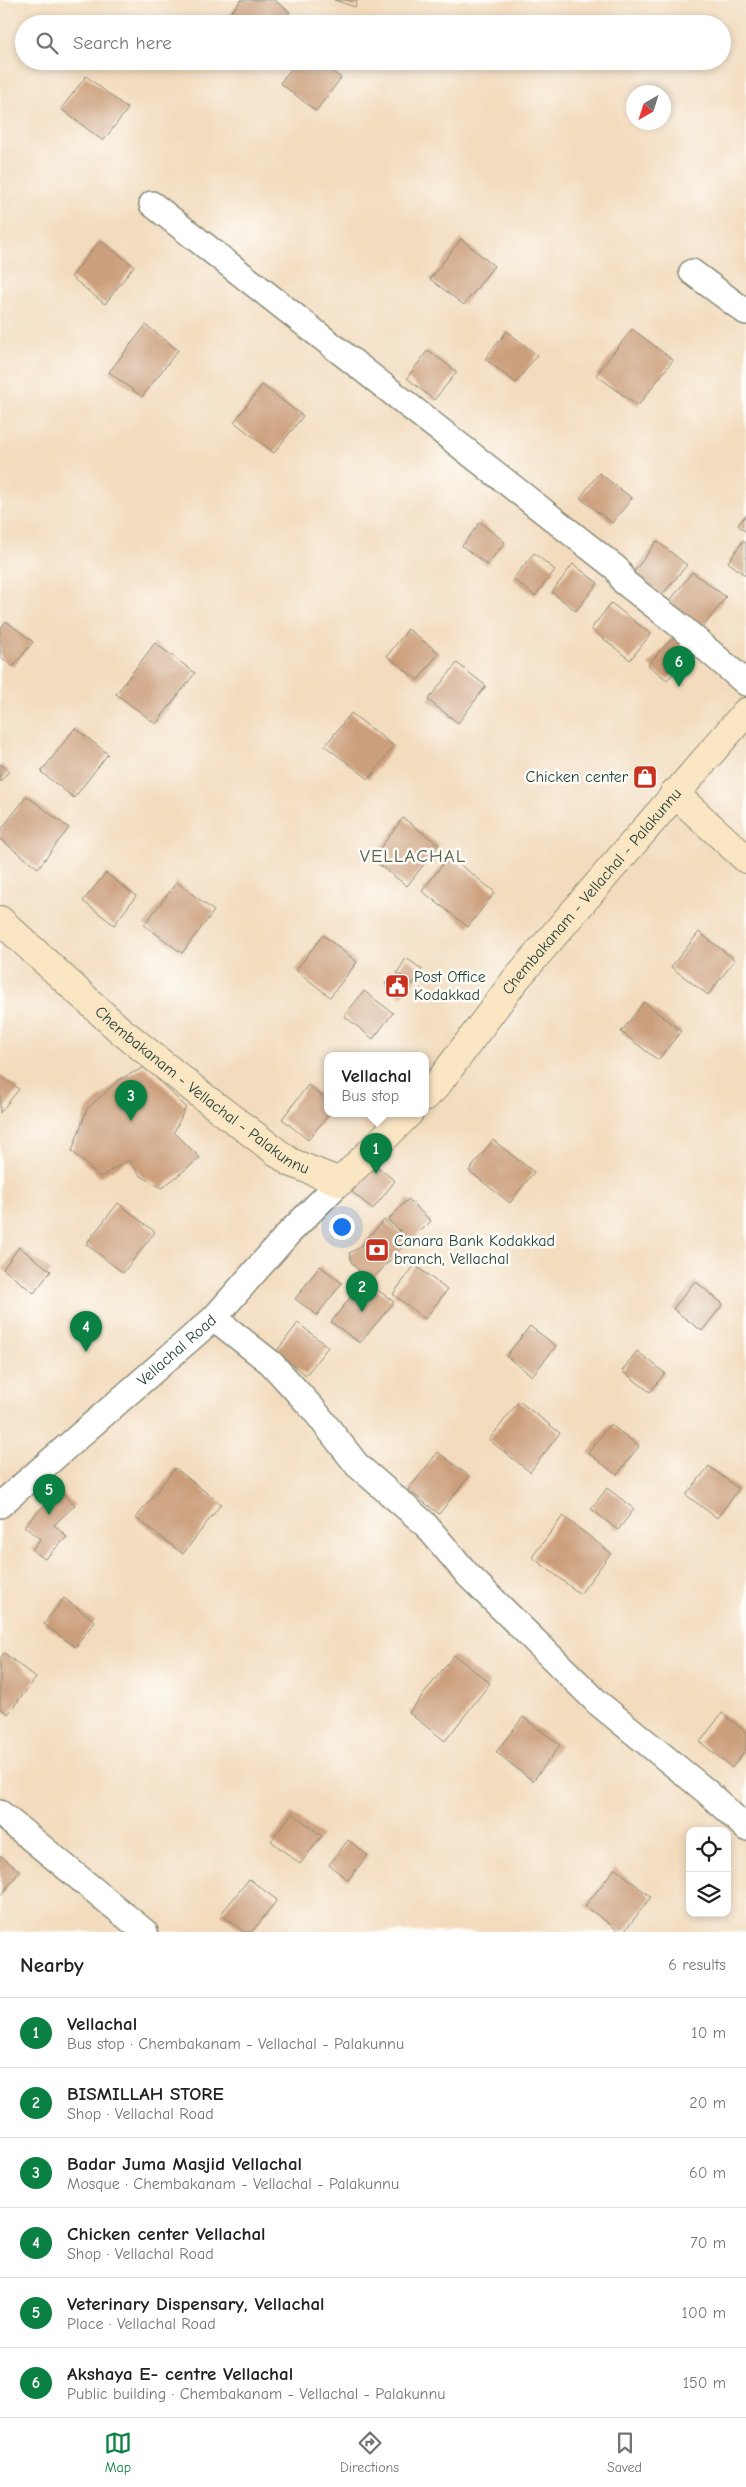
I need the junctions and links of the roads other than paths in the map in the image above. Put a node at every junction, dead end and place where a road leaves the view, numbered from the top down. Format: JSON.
{"nodes":[{"id":1,"x":152,"y":204,"type":"dead end"},
{"id":2,"x":692,"y":272,"type":"dead end"},
{"id":3,"x":746,"y":312,"type":"edge"},
{"id":4,"x":746,"y":683,"type":"edge"},
{"id":5,"x":746,"y":712,"type":"edge"},
{"id":6,"x":674,"y":793,"type":"junction"},
{"id":7,"x":746,"y":859,"type":"edge"},
{"id":8,"x":0,"y":920,"type":"edge"},
{"id":9,"x":429,"y":1094,"type":"edge"},
{"id":10,"x":406,"y":1117,"type":"edge"},
{"id":11,"x":340,"y":1182,"type":"junction"},
{"id":12,"x":214,"y":1318,"type":"junction"},
{"id":13,"x":0,"y":1505,"type":"edge"},
{"id":14,"x":0,"y":1813,"type":"edge"},
{"id":15,"x":746,"y":1828,"type":"edge"},
{"id":16,"x":144,"y":1932,"type":"edge"}],
"edges":[{"from":1,"to":4,"type":"street"},
{"from":2,"to":3,"type":"street"},
{"from":5,"to":6,"type":"main road","name":"Chembakanam - Vellachal - Palakunnu"},
{"from":6,"to":7,"type":"main road"},
{"from":6,"to":9,"type":"main road","name":"Chembakanam - Vellachal - Palakunnu"},
{"from":8,"to":11,"type":"main road","name":"Chembakanam - Vellachal - Palakunnu"},
{"from":10,"to":11,"type":"main road"},
{"from":11,"to":12,"type":"street","name":"Vellachal Road"},
{"from":12,"to":13,"type":"street","name":"Vellachal Road"},
{"from":12,"to":15,"type":"street"},
{"from":14,"to":16,"type":"street"}]}
